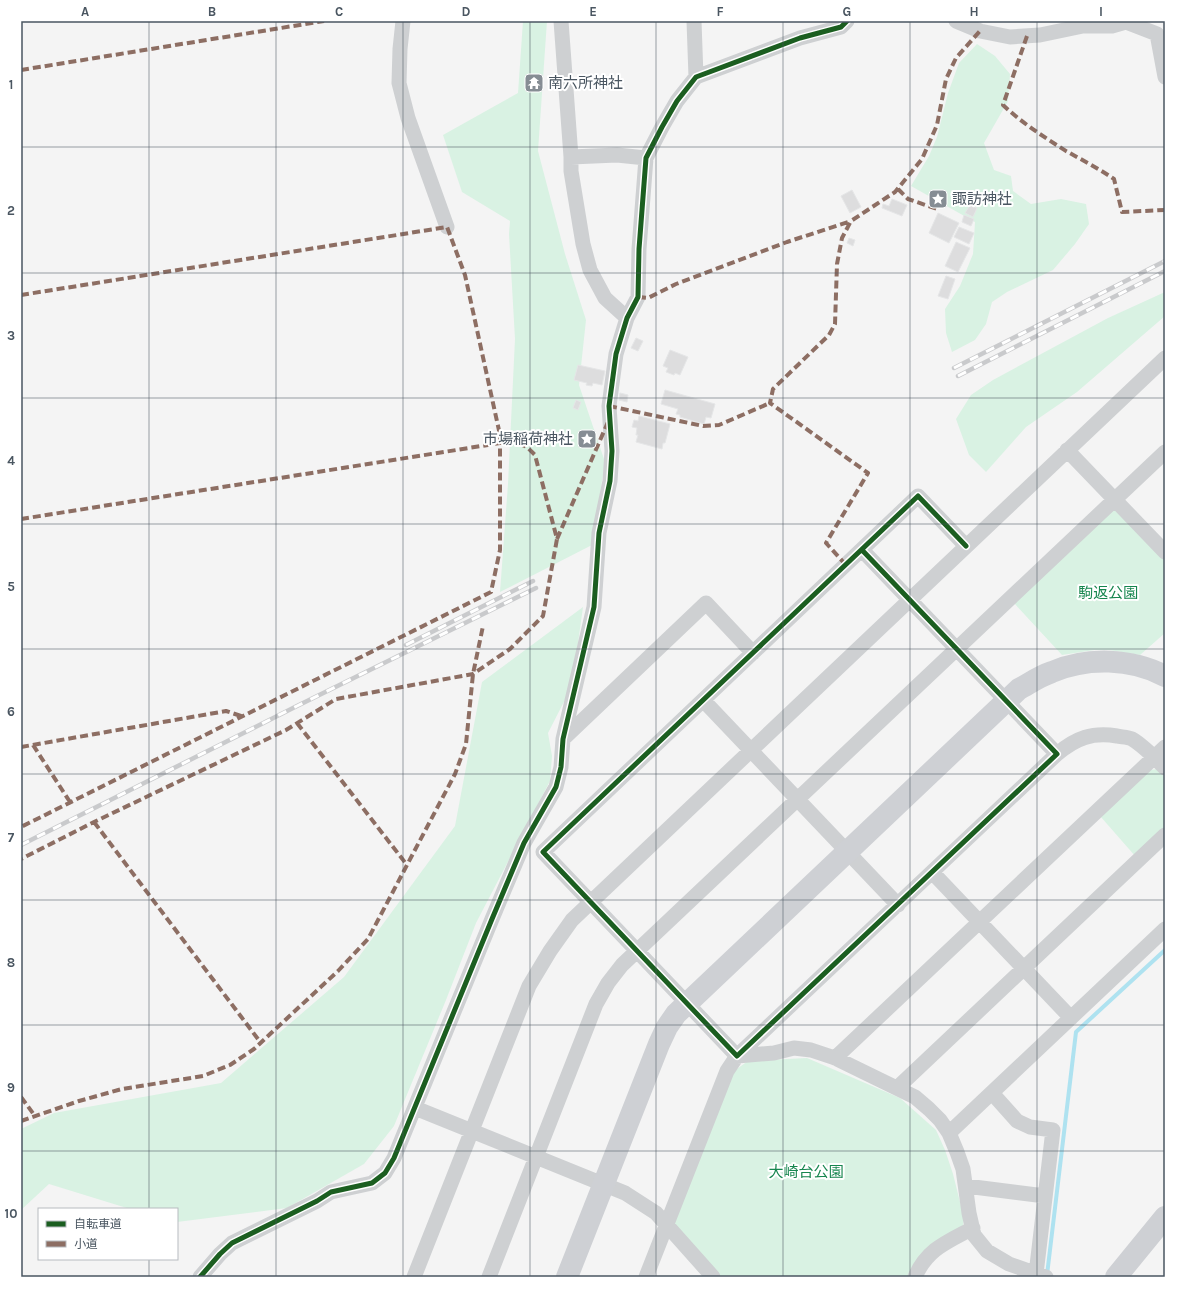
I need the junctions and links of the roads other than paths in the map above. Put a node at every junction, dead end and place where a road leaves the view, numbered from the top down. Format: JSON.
{"nodes":[{"id":1,"x":403,"y":21,"type":"edge"},
{"id":2,"x":694,"y":21,"type":"edge"},
{"id":3,"x":847,"y":21,"type":"edge"},
{"id":4,"x":956,"y":21,"type":"edge"},
{"id":5,"x":1127,"y":22,"type":"edge"},
{"id":6,"x":559,"y":23,"type":"edge"},
{"id":7,"x":696,"y":77,"type":"junction"},
{"id":8,"x":1165,"y":77,"type":"edge"},
{"id":9,"x":571,"y":157,"type":"junction"},
{"id":10,"x":646,"y":158,"type":"junction"},
{"id":11,"x":447,"y":227,"type":"dead end"},
{"id":12,"x":627,"y":318,"type":"junction"},
{"id":13,"x":1165,"y":358,"type":"edge"},
{"id":14,"x":1067,"y":450,"type":"junction"},
{"id":15,"x":1165,"y":452,"type":"edge"},
{"id":16,"x":1115,"y":500,"type":"junction"},
{"id":17,"x":966,"y":546,"type":"junction"},
{"id":18,"x":862,"y":550,"type":"junction"},
{"id":19,"x":1165,"y":552,"type":"edge"},
{"id":20,"x":909,"y":600,"type":"junction"},
{"id":21,"x":956,"y":649,"type":"junction"},
{"id":22,"x":754,"y":653,"type":"junction"},
{"id":23,"x":1165,"y":676,"type":"edge"},
{"id":24,"x":703,"y":700,"type":"junction"},
{"id":25,"x":1006,"y":701,"type":"junction"},
{"id":26,"x":563,"y":739,"type":"junction"},
{"id":27,"x":750,"y":750,"type":"junction"},
{"id":28,"x":1160,"y":752,"type":"edge"},
{"id":29,"x":1057,"y":754,"type":"junction"},
{"id":30,"x":1165,"y":768,"type":"edge"},
{"id":31,"x":797,"y":800,"type":"junction"},
{"id":32,"x":1165,"y":835,"type":"edge"},
{"id":33,"x":847,"y":852,"type":"junction"},
{"id":34,"x":932,"y":872,"type":"junction"},
{"id":35,"x":590,"y":902,"type":"junction"},
{"id":36,"x":898,"y":905,"type":"junction"},
{"id":37,"x":980,"y":922,"type":"junction"},
{"id":38,"x":1165,"y":929,"type":"edge"},
{"id":39,"x":637,"y":951,"type":"junction"},
{"id":40,"x":1024,"y":968,"type":"junction"},
{"id":41,"x":687,"y":1003,"type":"junction"},
{"id":42,"x":1071,"y":1018,"type":"junction"},
{"id":43,"x":738,"y":1056,"type":"junction"},
{"id":44,"x":835,"y":1058,"type":"junction"},
{"id":45,"x":897,"y":1088,"type":"junction"},
{"id":46,"x":992,"y":1093,"type":"junction"},
{"id":47,"x":415,"y":1108,"type":"junction"},
{"id":48,"x":472,"y":1132,"type":"junction"},
{"id":49,"x":949,"y":1133,"type":"junction"},
{"id":50,"x":536,"y":1157,"type":"junction"},
{"id":51,"x":604,"y":1184,"type":"junction"},
{"id":52,"x":966,"y":1186,"type":"junction"},
{"id":53,"x":1045,"y":1196,"type":"junction"},
{"id":54,"x":1164,"y":1222,"type":"edge"},
{"id":55,"x":667,"y":1225,"type":"junction"},
{"id":56,"x":973,"y":1228,"type":"junction"},
{"id":57,"x":1041,"y":1275,"type":"edge"},
{"id":58,"x":200,"y":1277,"type":"edge"},
{"id":59,"x":414,"y":1277,"type":"edge"},
{"id":60,"x":489,"y":1277,"type":"edge"},
{"id":61,"x":567,"y":1277,"type":"edge"},
{"id":62,"x":646,"y":1277,"type":"edge"},
{"id":63,"x":713,"y":1277,"type":"edge"},
{"id":64,"x":915,"y":1277,"type":"edge"},
{"id":65,"x":1116,"y":1277,"type":"edge"}],
"edges":[{"from":1,"to":11,"type":"street"},
{"from":2,"to":7,"type":"street"},
{"from":3,"to":7,"type":"street"},
{"from":4,"to":5,"type":"street"},
{"from":5,"to":8,"type":"street"},
{"from":6,"to":9,"type":"street"},
{"from":7,"to":10,"type":"street"},
{"from":9,"to":10,"type":"street"},
{"from":9,"to":12,"type":"street"},
{"from":10,"to":12,"type":"street"},
{"from":12,"to":26,"type":"street"},
{"from":13,"to":14,"type":"street"},
{"from":14,"to":16,"type":"street"},
{"from":14,"to":17,"type":"street"},
{"from":15,"to":16,"type":"street"},
{"from":16,"to":19,"type":"street"},
{"from":16,"to":21,"type":"street"},
{"from":17,"to":18,"type":"street"},
{"from":17,"to":20,"type":"street"},
{"from":18,"to":20,"type":"street"},
{"from":18,"to":22,"type":"street"},
{"from":20,"to":21,"type":"street"},
{"from":20,"to":27,"type":"street"},
{"from":21,"to":25,"type":"street"},
{"from":21,"to":31,"type":"street"},
{"from":22,"to":24,"type":"street"},
{"from":22,"to":26,"type":"street"},
{"from":23,"to":25,"type":"street"},
{"from":24,"to":27,"type":"street"},
{"from":24,"to":35,"type":"street"},
{"from":25,"to":29,"type":"street"},
{"from":25,"to":33,"type":"street"},
{"from":26,"to":47,"type":"street"},
{"from":27,"to":31,"type":"street"},
{"from":27,"to":35,"type":"street"},
{"from":28,"to":29,"type":"street"},
{"from":28,"to":30,"type":"street"},
{"from":28,"to":37,"type":"street"},
{"from":29,"to":34,"type":"street"},
{"from":31,"to":33,"type":"street"},
{"from":31,"to":39,"type":"street"},
{"from":32,"to":40,"type":"street"},
{"from":33,"to":36,"type":"street"},
{"from":33,"to":41,"type":"street"},
{"from":34,"to":36,"type":"street"},
{"from":34,"to":37,"type":"street"},
{"from":35,"to":39,"type":"street"},
{"from":35,"to":48,"type":"street"},
{"from":36,"to":43,"type":"street"},
{"from":37,"to":40,"type":"street"},
{"from":37,"to":44,"type":"street"},
{"from":38,"to":42,"type":"street"},
{"from":39,"to":41,"type":"street"},
{"from":39,"to":50,"type":"street"},
{"from":40,"to":42,"type":"street"},
{"from":40,"to":45,"type":"street"},
{"from":41,"to":43,"type":"street"},
{"from":41,"to":51,"type":"street"},
{"from":42,"to":46,"type":"street"},
{"from":43,"to":44,"type":"street"},
{"from":43,"to":55,"type":"street"},
{"from":44,"to":45,"type":"street"},
{"from":45,"to":49,"type":"street"},
{"from":46,"to":49,"type":"street"},
{"from":46,"to":53,"type":"street"},
{"from":47,"to":48,"type":"street"},
{"from":47,"to":58,"type":"street"},
{"from":48,"to":50,"type":"street"},
{"from":48,"to":59,"type":"street"},
{"from":49,"to":52,"type":"street"},
{"from":50,"to":51,"type":"street"},
{"from":50,"to":60,"type":"street"},
{"from":51,"to":55,"type":"street"},
{"from":51,"to":61,"type":"street"},
{"from":52,"to":53,"type":"street"},
{"from":52,"to":56,"type":"street"},
{"from":53,"to":57,"type":"street"},
{"from":54,"to":65,"type":"street"},
{"from":55,"to":62,"type":"street"},
{"from":55,"to":63,"type":"street"},
{"from":56,"to":57,"type":"street"},
{"from":56,"to":64,"type":"street"}]}
